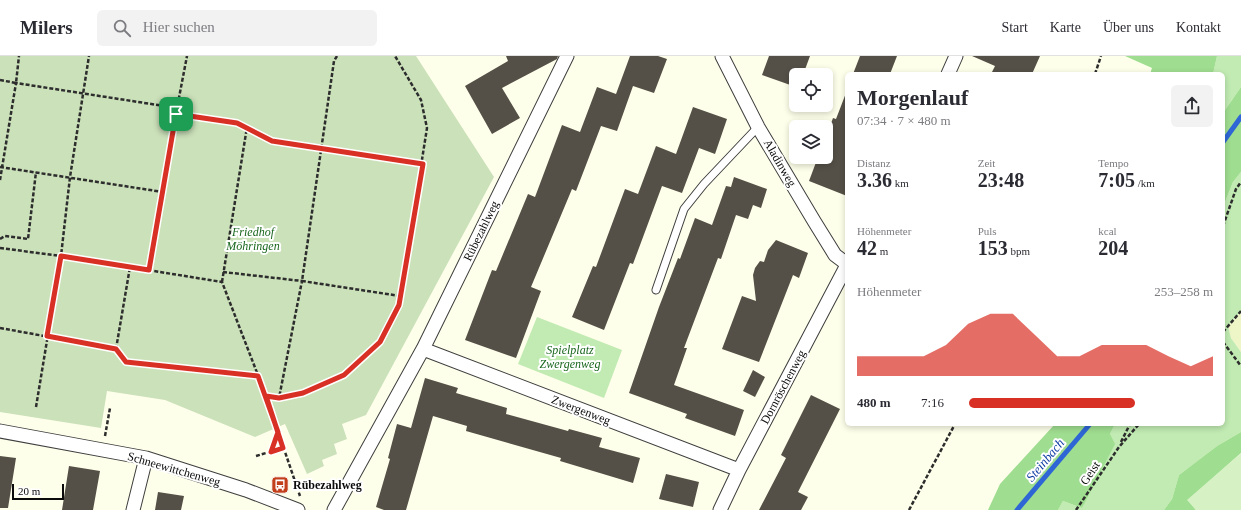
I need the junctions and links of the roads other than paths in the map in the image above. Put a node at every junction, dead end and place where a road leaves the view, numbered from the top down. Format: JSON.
{"nodes":[{"id":1,"x":567,"y":56,"type":"edge"},
{"id":2,"x":722,"y":56,"type":"edge"},
{"id":3,"x":956,"y":56,"type":"edge"},
{"id":4,"x":949,"y":72,"type":"edge"},
{"id":5,"x":758,"y":127,"type":"junction"},
{"id":6,"x":845,"y":263,"type":"edge"},
{"id":7,"x":845,"y":269,"type":"edge"},
{"id":8,"x":656,"y":290,"type":"dead end"},
{"id":9,"x":423,"y":349,"type":"junction"},
{"id":10,"x":0,"y":431,"type":"edge"},
{"id":11,"x":146,"y":458,"type":"junction"},
{"id":12,"x":739,"y":470,"type":"junction"},
{"id":13,"x":300,"y":507,"type":"edge"},
{"id":14,"x":132,"y":510,"type":"edge"},
{"id":15,"x":334,"y":510,"type":"edge"},
{"id":16,"x":720,"y":510,"type":"edge"}],
"edges":[{"from":1,"to":9,"type":"street","name":"Rübezahlweg"},
{"from":2,"to":5,"type":"street","name":"Aladinweg"},
{"from":3,"to":4,"type":"street"},
{"from":5,"to":6,"type":"street","name":"Aladinweg"},
{"from":5,"to":8,"type":"lane"},
{"from":7,"to":12,"type":"street","name":"Dornröschenweg"},
{"from":9,"to":12,"type":"street","name":"Zwergenweg"},
{"from":9,"to":15,"type":"street","name":"Rübezahlweg"},
{"from":10,"to":11,"type":"street","name":"Schneewittchenweg"},
{"from":11,"to":13,"type":"street","name":"Schneewittchenweg"},
{"from":11,"to":14,"type":"street"},
{"from":12,"to":16,"type":"street","name":"Dornröschenweg"}]}
